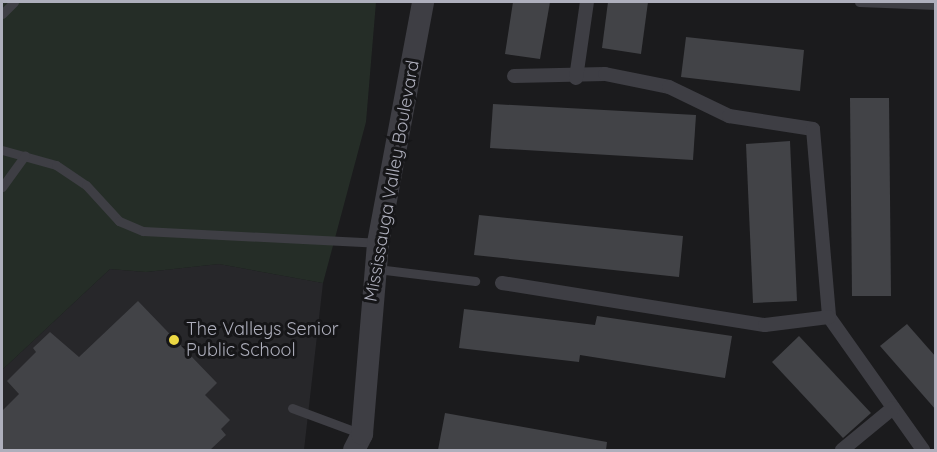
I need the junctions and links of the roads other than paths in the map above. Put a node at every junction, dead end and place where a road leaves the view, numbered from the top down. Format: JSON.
{"nodes":[{"id":1,"x":14,"y":2,"type":"edge"},
{"id":2,"x":423,"y":2,"type":"edge"},
{"id":3,"x":587,"y":2,"type":"edge"},
{"id":4,"x":859,"y":2,"type":"edge"},
{"id":5,"x":936,"y":5,"type":"edge"},
{"id":6,"x":2,"y":14,"type":"edge"},
{"id":7,"x":514,"y":76,"type":"dead end"},
{"id":8,"x":576,"y":78,"type":"junction"},
{"id":9,"x":2,"y":150,"type":"edge"},
{"id":10,"x":25,"y":155,"type":"junction"},
{"id":11,"x":2,"y":187,"type":"edge"},
{"id":12,"x":378,"y":243,"type":"junction"},
{"id":13,"x":375,"y":269,"type":"junction"},
{"id":14,"x":475,"y":281,"type":"dead end"},
{"id":15,"x":502,"y":283,"type":"dead end"},
{"id":16,"x":829,"y":317,"type":"junction"},
{"id":17,"x":292,"y":408,"type":"dead end"},
{"id":18,"x":893,"y":408,"type":"junction"},
{"id":19,"x":362,"y":445,"type":"edge"},
{"id":20,"x":842,"y":450,"type":"edge"},
{"id":21,"x":922,"y":450,"type":"edge"}],
"edges":[{"from":1,"to":6,"type":"lane"},
{"from":2,"to":12,"type":"street","name":"Mississauga Valley Boulevard"},
{"from":3,"to":8,"type":"street"},
{"from":4,"to":5,"type":"lane"},
{"from":7,"to":8,"type":"street"},
{"from":8,"to":16,"type":"street"},
{"from":9,"to":10,"type":"lane"},
{"from":10,"to":11,"type":"lane"},
{"from":10,"to":12,"type":"lane"},
{"from":12,"to":13,"type":"street","name":"Mississauga Valley Boulevard"},
{"from":13,"to":14,"type":"lane"},
{"from":13,"to":19,"type":"street","name":"Mississauga Valley Boulevard"},
{"from":15,"to":16,"type":"street"},
{"from":16,"to":18,"type":"street"},
{"from":17,"to":19,"type":"lane"},
{"from":18,"to":20,"type":"street"},
{"from":18,"to":21,"type":"street"}]}
